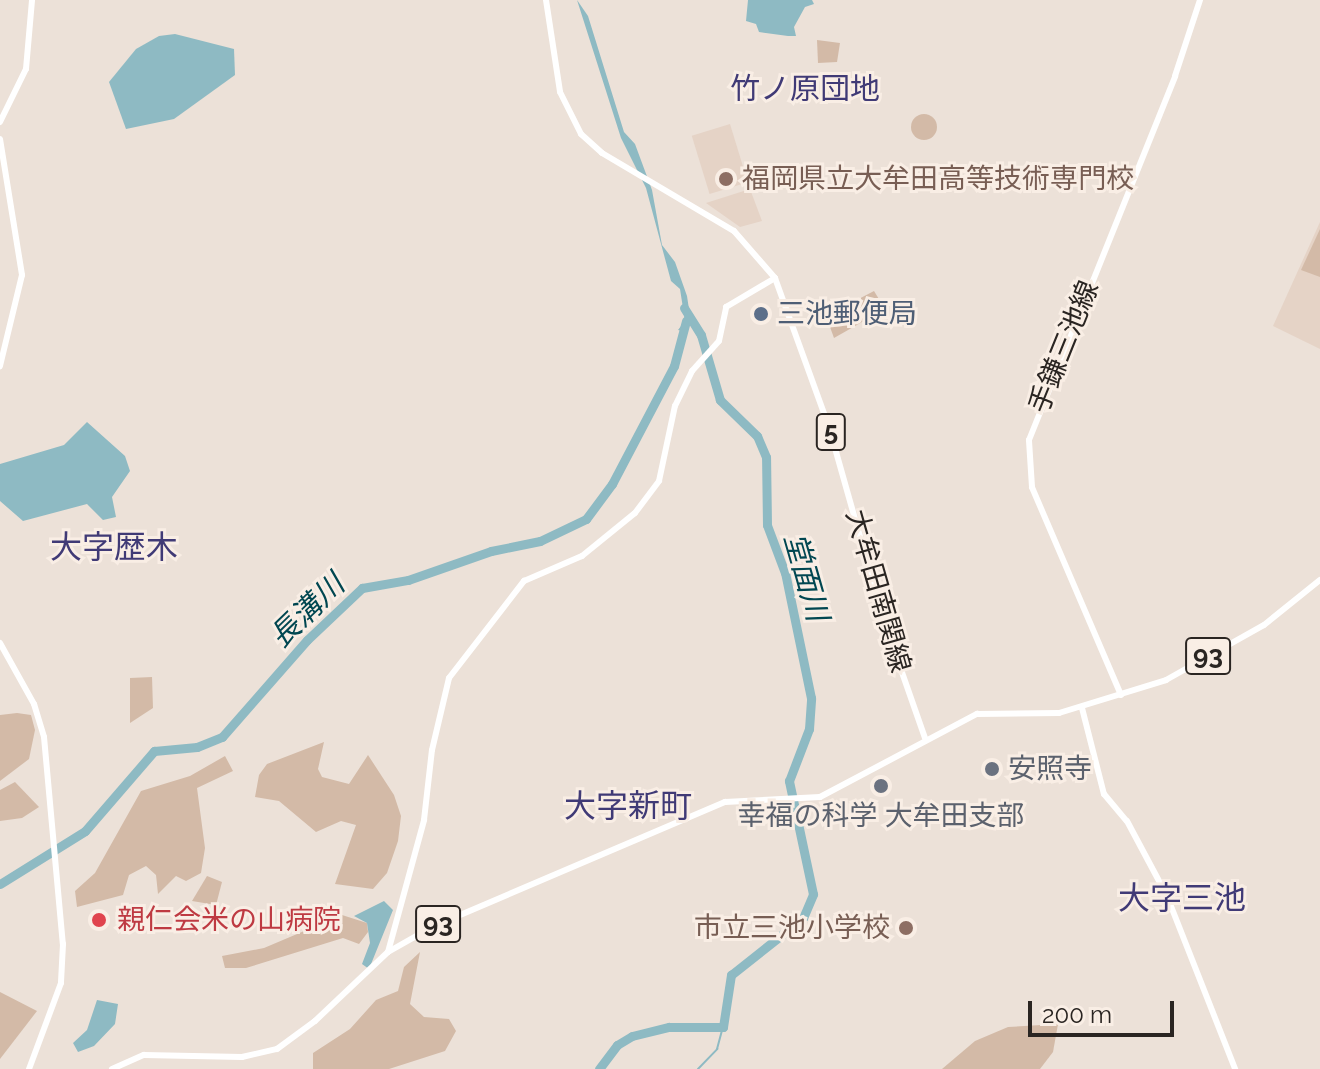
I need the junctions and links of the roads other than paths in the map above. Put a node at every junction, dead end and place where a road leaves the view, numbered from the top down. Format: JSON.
{"nodes":[{"id":1,"x":32,"y":0,"type":"edge"},
{"id":2,"x":546,"y":0,"type":"edge"},
{"id":3,"x":1200,"y":0,"type":"edge"},
{"id":4,"x":0,"y":122,"type":"edge"},
{"id":5,"x":0,"y":139,"type":"edge"},
{"id":6,"x":775,"y":278,"type":"junction"},
{"id":7,"x":0,"y":366,"type":"edge"},
{"id":8,"x":1320,"y":580,"type":"edge"},
{"id":9,"x":0,"y":643,"type":"edge"},
{"id":10,"x":1121,"y":695,"type":"junction"},
{"id":11,"x":1082,"y":708,"type":"junction"},
{"id":12,"x":925,"y":738,"type":"junction"},
{"id":13,"x":388,"y":952,"type":"junction"},
{"id":14,"x":29,"y":1069,"type":"edge"},
{"id":15,"x":112,"y":1069,"type":"edge"},
{"id":16,"x":1235,"y":1069,"type":"edge"}],
"edges":[{"from":1,"to":4,"type":"main road"},
{"from":2,"to":6,"type":"main road","name":"大牟田南関線","number":"5"},
{"from":3,"to":10,"type":"main road","name":"手鎌三池線"},
{"from":5,"to":7,"type":"main road"},
{"from":6,"to":12,"type":"main road","name":"大牟田南関線","number":"5"},
{"from":6,"to":13,"type":"main road"},
{"from":8,"to":10,"type":"main road","number":"93"},
{"from":9,"to":14,"type":"main road"},
{"from":10,"to":11,"type":"main road","number":"93"},
{"from":11,"to":12,"type":"main road"},
{"from":11,"to":16,"type":"main road"},
{"from":12,"to":13,"type":"main road","number":"93"},
{"from":13,"to":15,"type":"main road","number":"93"}]}
